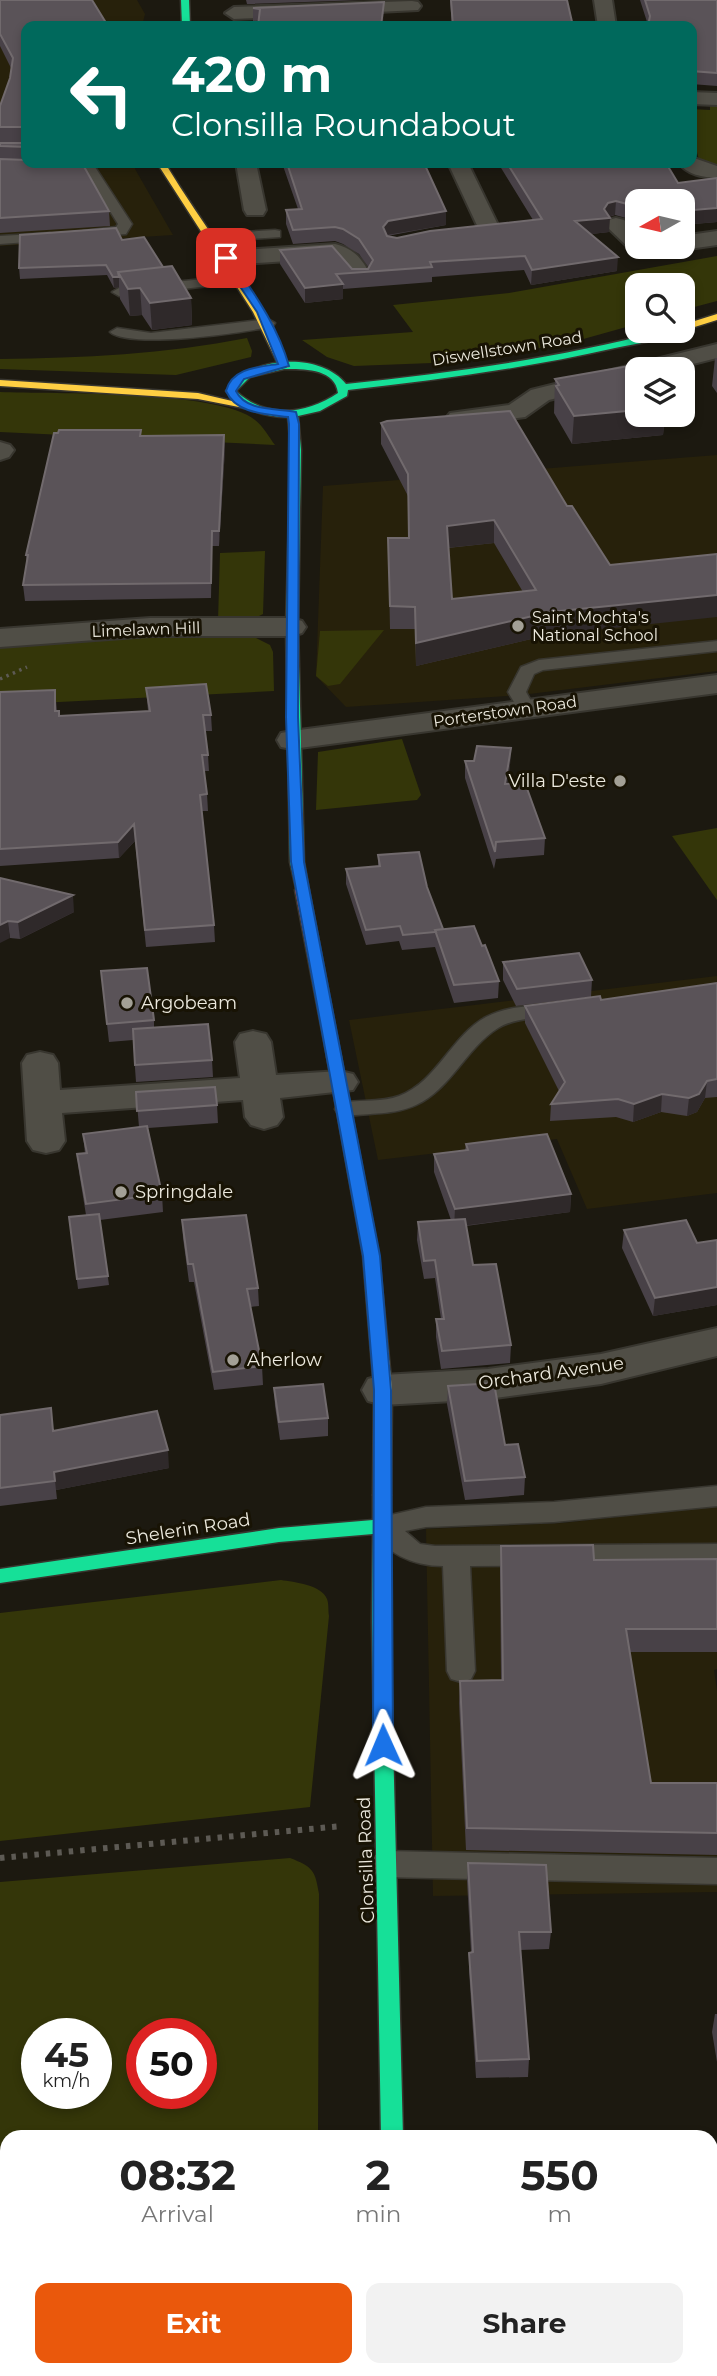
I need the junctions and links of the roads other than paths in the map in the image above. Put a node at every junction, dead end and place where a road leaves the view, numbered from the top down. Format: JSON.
{"nodes":[{"id":1,"x":185,"y":0,"type":"edge"},
{"id":2,"x":603,"y":0,"type":"edge"},
{"id":3,"x":413,"y":10,"type":"edge"},
{"id":4,"x":233,"y":14,"type":"edge"},
{"id":5,"x":186,"y":21,"type":"edge"},
{"id":6,"x":606,"y":21,"type":"edge"},
{"id":7,"x":0,"y":150,"type":"edge"},
{"id":8,"x":21,"y":150,"type":"edge"},
{"id":9,"x":0,"y":167,"type":"edge"},
{"id":10,"x":21,"y":168,"type":"edge"},
{"id":11,"x":30,"y":168,"type":"edge"},
{"id":12,"x":163,"y":168,"type":"edge"},
{"id":13,"x":246,"y":168,"type":"edge"},
{"id":14,"x":461,"y":168,"type":"edge"},
{"id":15,"x":247,"y":207,"type":"dead end"},
{"id":16,"x":616,"y":225,"type":"dead end"},
{"id":17,"x":466,"y":232,"type":"edge"},
{"id":18,"x":625,"y":232,"type":"edge"},
{"id":19,"x":275,"y":234,"type":"dead end"},
{"id":20,"x":210,"y":238,"type":"junction"},
{"id":21,"x":717,"y":238,"type":"edge"},
{"id":22,"x":0,"y":240,"type":"edge"},
{"id":23,"x":695,"y":241,"type":"edge"},
{"id":24,"x":226,"y":258,"type":"junction"},
{"id":25,"x":360,"y":276,"type":"edge"},
{"id":26,"x":240,"y":279,"type":"junction"},
{"id":27,"x":119,"y":292,"type":"edge"},
{"id":28,"x":717,"y":317,"type":"edge"},
{"id":29,"x":268,"y":323,"type":"junction"},
{"id":30,"x":695,"y":324,"type":"edge"},
{"id":31,"x":117,"y":332,"type":"dead end"},
{"id":32,"x":625,"y":343,"type":"edge"},
{"id":33,"x":717,"y":351,"type":"edge"},
{"id":34,"x":694,"y":357,"type":"edge"},
{"id":35,"x":284,"y":366,"type":"junction"},
{"id":36,"x":625,"y":374,"type":"edge"},
{"id":37,"x":240,"y":377,"type":"junction"},
{"id":38,"x":0,"y":383,"type":"edge"},
{"id":39,"x":94,"y":387,"type":"junction"},
{"id":40,"x":344,"y":387,"type":"junction"},
{"id":41,"x":244,"y":405,"type":"junction"},
{"id":42,"x":293,"y":414,"type":"junction"},
{"id":43,"x":434,"y":420,"type":"edge"},
{"id":44,"x":292,"y":627,"type":"junction"},
{"id":45,"x":0,"y":638,"type":"edge"},
{"id":46,"x":717,"y":646,"type":"edge"},
{"id":47,"x":717,"y":684,"type":"edge"},
{"id":48,"x":526,"y":708,"type":"junction"},
{"id":49,"x":292,"y":740,"type":"junction"},
{"id":50,"x":572,"y":1008,"type":"edge"},
{"id":51,"x":253,"y":1042,"type":"dead end"},
{"id":52,"x":40,"y":1063,"type":"dead end"},
{"id":53,"x":343,"y":1096,"type":"junction"},
{"id":54,"x":262,"y":1102,"type":"junction"},
{"id":55,"x":43,"y":1103,"type":"junction"},
{"id":56,"x":46,"y":1141,"type":"dead end"},
{"id":57,"x":717,"y":1342,"type":"edge"},
{"id":58,"x":383,"y":1390,"type":"junction"},
{"id":59,"x":717,"y":1496,"type":"edge"},
{"id":60,"x":382,"y":1526,"type":"junction"},
{"id":61,"x":717,"y":1554,"type":"edge"},
{"id":62,"x":456,"y":1556,"type":"junction"},
{"id":63,"x":0,"y":1576,"type":"edge"},
{"id":64,"x":461,"y":1671,"type":"dead end"},
{"id":65,"x":385,"y":1864,"type":"junction"},
{"id":66,"x":717,"y":1871,"type":"edge"},
{"id":67,"x":392,"y":2130,"type":"edge"}],
"edges":[{"from":1,"to":5,"type":"main road"},
{"from":2,"to":6,"type":"street"},
{"from":3,"to":4,"type":"street"},
{"from":7,"to":8,"type":"street"},
{"from":9,"to":10,"type":"lane"},
{"from":11,"to":22,"type":"lane"},
{"from":12,"to":20,"type":"main road"},
{"from":13,"to":15,"type":"street"},
{"from":14,"to":17,"type":"street"},
{"from":16,"to":18,"type":"street"},
{"from":19,"to":20,"type":"lane"},
{"from":20,"to":24,"type":"main road"},
{"from":21,"to":23,"type":"street"},
{"from":24,"to":25,"type":"street"},
{"from":24,"to":26,"type":"main road"},
{"from":26,"to":27,"type":"lane"},
{"from":26,"to":29,"type":"main road"},
{"from":28,"to":30,"type":"main road"},
{"from":29,"to":31,"type":"lane"},
{"from":29,"to":35,"type":"main road"},
{"from":32,"to":40,"type":"main road","name":"Diswellstown Road"},
{"from":33,"to":34,"type":"street"},
{"from":35,"to":37,"type":"main road"},
{"from":35,"to":40,"type":"main road"},
{"from":36,"to":43,"type":"street"},
{"from":37,"to":39,"type":"main road"},
{"from":37,"to":41,"type":"main road"},
{"from":38,"to":39,"type":"main road"},
{"from":39,"to":41,"type":"main road"},
{"from":40,"to":42,"type":"main road"},
{"from":41,"to":42,"type":"main road"},
{"from":42,"to":44,"type":"main road","name":"Clonsilla Road"},
{"from":44,"to":45,"type":"street","name":"Limelawn Hill"},
{"from":44,"to":49,"type":"main road","name":"Clonsilla Road"},
{"from":46,"to":48,"type":"lane"},
{"from":47,"to":48,"type":"street","name":"Porterstown Road"},
{"from":48,"to":49,"type":"street","name":"Porterstown Road"},
{"from":49,"to":53,"type":"main road","name":"Clonsilla Road"},
{"from":50,"to":53,"type":"lane"},
{"from":51,"to":54,"type":"street"},
{"from":52,"to":55,"type":"street"},
{"from":53,"to":54,"type":"street"},
{"from":53,"to":58,"type":"main road","name":"Clonsilla Road"},
{"from":54,"to":55,"type":"street"},
{"from":55,"to":56,"type":"street"},
{"from":57,"to":58,"type":"street","name":"Orchard Avenue"},
{"from":58,"to":60,"type":"main road","name":"Clonsilla Road"},
{"from":59,"to":60,"type":"lane"},
{"from":60,"to":62,"type":"lane"},
{"from":60,"to":63,"type":"main road","name":"Shelerin Road"},
{"from":60,"to":65,"type":"main road","name":"Clonsilla Road"},
{"from":61,"to":62,"type":"lane"},
{"from":62,"to":64,"type":"lane"},
{"from":65,"to":66,"type":"lane"},
{"from":65,"to":67,"type":"main road","name":"Clonsilla Road"}]}
